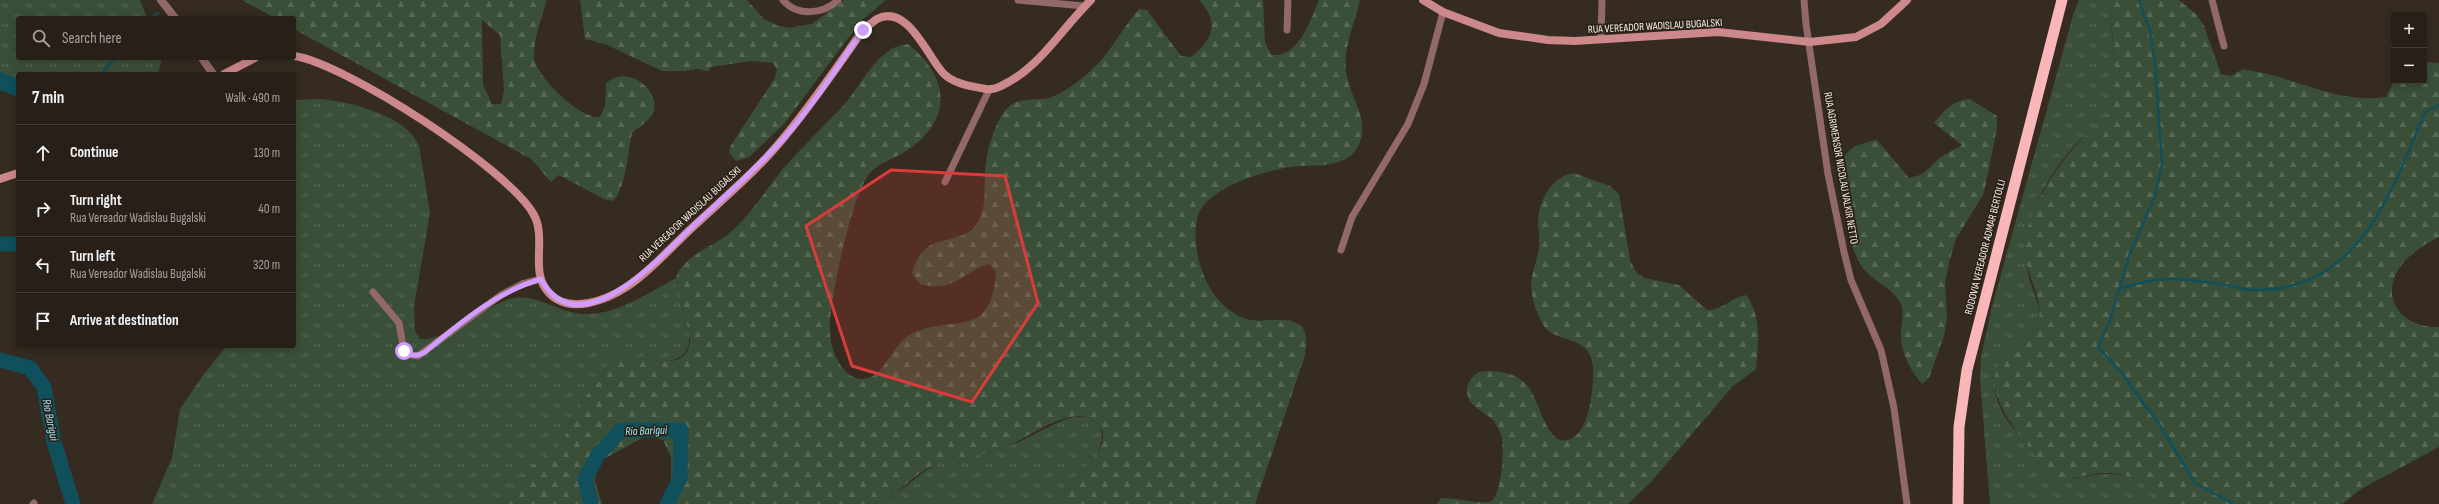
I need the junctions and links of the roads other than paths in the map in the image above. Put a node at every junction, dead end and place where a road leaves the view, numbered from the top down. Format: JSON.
{"nodes":[{"id":1,"x":161,"y":0,"type":"edge"},
{"id":2,"x":783,"y":0,"type":"edge"},
{"id":3,"x":838,"y":0,"type":"edge"},
{"id":4,"x":1018,"y":0,"type":"edge"},
{"id":5,"x":1288,"y":0,"type":"edge"},
{"id":6,"x":1423,"y":0,"type":"edge"},
{"id":7,"x":1602,"y":0,"type":"edge"},
{"id":8,"x":1804,"y":0,"type":"edge"},
{"id":9,"x":1907,"y":0,"type":"edge"},
{"id":10,"x":2062,"y":0,"type":"edge"},
{"id":11,"x":2212,"y":0,"type":"edge"},
{"id":12,"x":1088,"y":3,"type":"edge"},
{"id":13,"x":1433,"y":4,"type":"edge"},
{"id":14,"x":1443,"y":12,"type":"junction"},
{"id":15,"x":173,"y":16,"type":"edge"},
{"id":16,"x":1287,"y":30,"type":"dead end"},
{"id":17,"x":1601,"y":39,"type":"junction"},
{"id":18,"x":1810,"y":42,"type":"junction"},
{"id":19,"x":2224,"y":46,"type":"dead end"},
{"id":20,"x":296,"y":56,"type":"edge"},
{"id":21,"x":203,"y":60,"type":"edge"},
{"id":22,"x":251,"y":60,"type":"edge"},
{"id":23,"x":212,"y":72,"type":"edge"},
{"id":24,"x":228,"y":72,"type":"edge"},
{"id":25,"x":989,"y":90,"type":"junction"},
{"id":26,"x":16,"y":174,"type":"edge"},
{"id":27,"x":0,"y":179,"type":"edge"},
{"id":28,"x":945,"y":182,"type":"dead end"},
{"id":29,"x":1341,"y":250,"type":"dead end"},
{"id":30,"x":541,"y":279,"type":"junction"},
{"id":31,"x":373,"y":292,"type":"dead end"},
{"id":32,"x":1908,"y":504,"type":"edge"},
{"id":33,"x":1958,"y":504,"type":"edge"}],
"edges":[{"from":1,"to":15,"type":"street"},
{"from":2,"to":3,"type":"street"},
{"from":4,"to":12,"type":"street"},
{"from":5,"to":16,"type":"street"},
{"from":6,"to":13,"type":"main road","name":"RUA VEREADOR WADISLAU BUGALSKI"},
{"from":7,"to":17,"type":"street"},
{"from":8,"to":18,"type":"street","name":"RUA AGRIMENSOR NICOLAU VALKIR NETTO"},
{"from":9,"to":18,"type":"main road","name":"RUA VEREADOR WADISLAU BUGALSKI"},
{"from":10,"to":33,"type":"highway","name":"RODOVIA VEREADOR ADMAR BERTOLLI"},
{"from":11,"to":19,"type":"street"},
{"from":12,"to":25,"type":"main road"},
{"from":13,"to":14,"type":"main road","name":"RUA VEREADOR WADISLAU BUGALSKI"},
{"from":14,"to":17,"type":"main road","name":"RUA VEREADOR WADISLAU BUGALSKI"},
{"from":14,"to":29,"type":"street"},
{"from":17,"to":18,"type":"main road","name":"RUA VEREADOR WADISLAU BUGALSKI"},
{"from":18,"to":32,"type":"street","name":"RUA AGRIMENSOR NICOLAU VALKIR NETTO"},
{"from":20,"to":30,"type":"main road"},
{"from":21,"to":23,"type":"street"},
{"from":22,"to":24,"type":"main road"},
{"from":25,"to":28,"type":"street"},
{"from":25,"to":30,"type":"main road","name":"RUA VEREADOR WADISLAU BUGALSKI"},
{"from":26,"to":27,"type":"main road"},
{"from":30,"to":31,"type":"street"}]}
